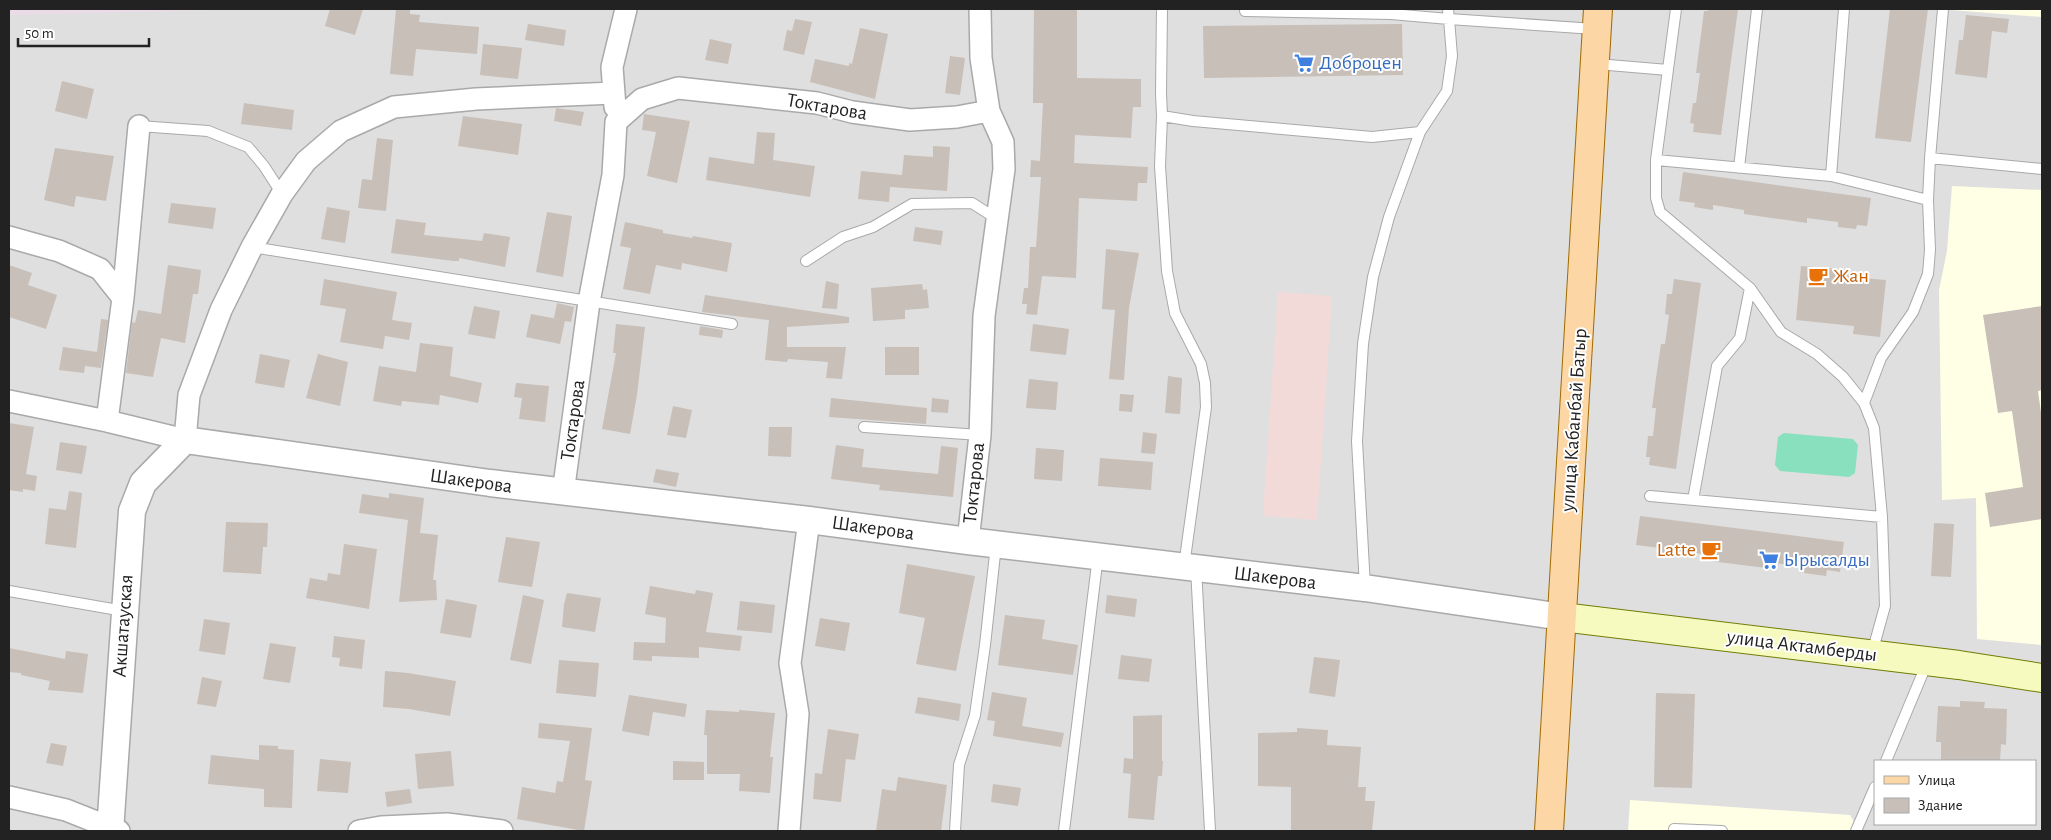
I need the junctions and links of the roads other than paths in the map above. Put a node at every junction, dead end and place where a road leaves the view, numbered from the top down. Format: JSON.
{"nodes":[{"id":1,"x":626,"y":9,"type":"edge"},
{"id":2,"x":980,"y":9,"type":"edge"},
{"id":3,"x":1162,"y":9,"type":"edge"},
{"id":4,"x":1676,"y":9,"type":"edge"},
{"id":5,"x":1758,"y":9,"type":"edge"},
{"id":6,"x":1844,"y":9,"type":"edge"},
{"id":7,"x":1943,"y":9,"type":"edge"},
{"id":8,"x":1245,"y":12,"type":"dead end"},
{"id":9,"x":1448,"y":14,"type":"edge"},
{"id":10,"x":1597,"y":19,"type":"edge"},
{"id":11,"x":1595,"y":64,"type":"junction"},
{"id":12,"x":1668,"y":70,"type":"junction"},
{"id":13,"x":614,"y":93,"type":"junction"},
{"id":14,"x":989,"y":112,"type":"junction"},
{"id":15,"x":1162,"y":116,"type":"junction"},
{"id":16,"x":616,"y":122,"type":"junction"},
{"id":17,"x":139,"y":126,"type":"joint"},
{"id":18,"x":1420,"y":132,"type":"junction"},
{"id":19,"x":1930,"y":158,"type":"junction"},
{"id":20,"x":1656,"y":160,"type":"junction"},
{"id":21,"x":1739,"y":168,"type":"junction"},
{"id":22,"x":2042,"y":169,"type":"edge"},
{"id":23,"x":1831,"y":176,"type":"junction"},
{"id":24,"x":282,"y":194,"type":"junction"},
{"id":25,"x":1928,"y":200,"type":"junction"},
{"id":26,"x":997,"y":219,"type":"junction"},
{"id":27,"x":9,"y":237,"type":"edge"},
{"id":28,"x":252,"y":247,"type":"junction"},
{"id":29,"x":806,"y":261,"type":"dead end"},
{"id":30,"x":1750,"y":288,"type":"junction"},
{"id":31,"x":124,"y":298,"type":"junction"},
{"id":32,"x":589,"y":302,"type":"junction"},
{"id":33,"x":732,"y":324,"type":"dead end"},
{"id":34,"x":9,"y":401,"type":"edge"},
{"id":35,"x":1864,"y":403,"type":"junction"},
{"id":36,"x":107,"y":421,"type":"junction"},
{"id":37,"x":864,"y":427,"type":"dead end"},
{"id":38,"x":980,"y":435,"type":"junction"},
{"id":39,"x":185,"y":440,"type":"junction"},
{"id":40,"x":563,"y":493,"type":"junction"},
{"id":41,"x":1650,"y":496,"type":"dead end"},
{"id":42,"x":1693,"y":500,"type":"junction"},
{"id":43,"x":1882,"y":517,"type":"junction"},
{"id":44,"x":809,"y":520,"type":"junction"},
{"id":45,"x":968,"y":541,"type":"junction"},
{"id":46,"x":996,"y":544,"type":"junction"},
{"id":47,"x":1098,"y":556,"type":"junction"},
{"id":48,"x":1190,"y":567,"type":"junction"},
{"id":49,"x":1365,"y":588,"type":"junction"},
{"id":50,"x":9,"y":591,"type":"edge"},
{"id":51,"x":124,"y":611,"type":"junction"},
{"id":52,"x":1562,"y":617,"type":"junction"},
{"id":53,"x":1872,"y":654,"type":"junction"},
{"id":54,"x":1927,"y":662,"type":"junction"},
{"id":55,"x":2042,"y":678,"type":"edge"},
{"id":56,"x":1886,"y":760,"type":"edge"},
{"id":57,"x":1874,"y":789,"type":"edge"},
{"id":58,"x":9,"y":798,"type":"edge"},
{"id":59,"x":113,"y":830,"type":"edge"},
{"id":60,"x":359,"y":831,"type":"edge"},
{"id":61,"x":502,"y":831,"type":"edge"},
{"id":62,"x":789,"y":831,"type":"edge"},
{"id":63,"x":955,"y":831,"type":"edge"},
{"id":64,"x":1064,"y":831,"type":"edge"},
{"id":65,"x":1210,"y":831,"type":"edge"},
{"id":66,"x":1549,"y":831,"type":"edge"},
{"id":67,"x":1674,"y":831,"type":"edge"},
{"id":68,"x":1722,"y":831,"type":"edge"},
{"id":69,"x":1856,"y":831,"type":"edge"}],
"edges":[{"from":1,"to":13,"type":"street"},
{"from":2,"to":14,"type":"street"},
{"from":3,"to":15,"type":"lane"},
{"from":4,"to":12,"type":"lane"},
{"from":5,"to":21,"type":"lane"},
{"from":6,"to":23,"type":"lane"},
{"from":7,"to":19,"type":"lane"},
{"from":8,"to":9,"type":"lane"},
{"from":9,"to":10,"type":"lane"},
{"from":9,"to":18,"type":"lane"},
{"from":10,"to":11,"type":"main road","name":"улица Кабанбай Батыр"},
{"from":11,"to":12,"type":"lane"},
{"from":11,"to":52,"type":"main road","name":"улица Кабанбай Батыр"},
{"from":12,"to":20,"type":"lane"},
{"from":13,"to":16,"type":"street"},
{"from":13,"to":24,"type":"street"},
{"from":14,"to":16,"type":"street","name":"Токтарова"},
{"from":14,"to":26,"type":"street","name":"Токтарова"},
{"from":15,"to":18,"type":"lane"},
{"from":15,"to":48,"type":"lane"},
{"from":16,"to":32,"type":"street","name":"Токтарова"},
{"from":17,"to":24,"type":"lane"},
{"from":17,"to":31,"type":"street"},
{"from":18,"to":49,"type":"lane"},
{"from":19,"to":22,"type":"lane"},
{"from":19,"to":25,"type":"lane"},
{"from":20,"to":21,"type":"lane"},
{"from":20,"to":30,"type":"lane"},
{"from":21,"to":23,"type":"lane"},
{"from":23,"to":25,"type":"lane"},
{"from":24,"to":28,"type":"street"},
{"from":25,"to":35,"type":"lane"},
{"from":26,"to":29,"type":"lane"},
{"from":26,"to":38,"type":"street","name":"Токтарова"},
{"from":27,"to":31,"type":"street"},
{"from":28,"to":32,"type":"lane"},
{"from":28,"to":39,"type":"street"},
{"from":30,"to":35,"type":"lane"},
{"from":30,"to":42,"type":"lane"},
{"from":31,"to":36,"type":"street"},
{"from":32,"to":33,"type":"lane"},
{"from":32,"to":40,"type":"street","name":"Токтарова"},
{"from":34,"to":36,"type":"street"},
{"from":35,"to":43,"type":"lane"},
{"from":36,"to":39,"type":"street"},
{"from":37,"to":38,"type":"lane"},
{"from":38,"to":45,"type":"street","name":"Токтарова"},
{"from":39,"to":40,"type":"street","name":"Шакерова"},
{"from":39,"to":51,"type":"street","name":"Акшатауская"},
{"from":40,"to":44,"type":"street","name":"Шакерова"},
{"from":41,"to":42,"type":"lane"},
{"from":42,"to":43,"type":"lane"},
{"from":43,"to":53,"type":"lane"},
{"from":44,"to":45,"type":"street","name":"Шакерова"},
{"from":44,"to":62,"type":"street"},
{"from":45,"to":46,"type":"street","name":"Шакерова"},
{"from":46,"to":47,"type":"street","name":"Шакерова"},
{"from":46,"to":63,"type":"lane","name":"Токтарова"},
{"from":47,"to":48,"type":"street","name":"Шакерова"},
{"from":47,"to":64,"type":"lane"},
{"from":48,"to":49,"type":"street","name":"Шакерова"},
{"from":48,"to":65,"type":"lane"},
{"from":49,"to":52,"type":"street","name":"Шакерова"},
{"from":50,"to":51,"type":"lane"},
{"from":51,"to":59,"type":"street","name":"Акшатауская"},
{"from":52,"to":53,"type":"main road","name":"улица Актамберды"},
{"from":52,"to":66,"type":"main road","name":"улица Кабанбай Батыр"},
{"from":53,"to":54,"type":"main road","name":"улица Актамберды"},
{"from":54,"to":55,"type":"main road","name":"улица Актамберды"},
{"from":54,"to":56,"type":"lane"},
{"from":57,"to":69,"type":"lane"},
{"from":58,"to":59,"type":"street"},
{"from":60,"to":61,"type":"street"},
{"from":67,"to":68,"type":"lane"}]}
